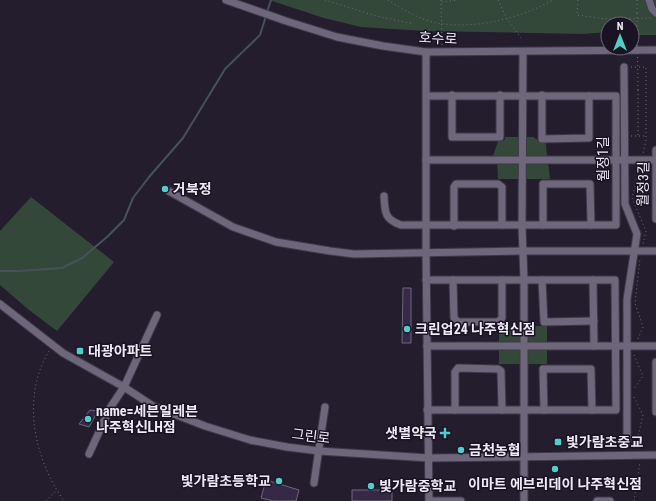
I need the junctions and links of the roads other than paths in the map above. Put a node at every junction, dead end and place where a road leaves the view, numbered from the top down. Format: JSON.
{"nodes":[{"id":1,"x":226,"y":0,"type":"edge"},
{"id":2,"x":649,"y":0,"type":"edge"},
{"id":3,"x":656,"y":13,"type":"edge"},
{"id":4,"x":656,"y":50,"type":"edge"},
{"id":5,"x":426,"y":52,"type":"junction"},
{"id":6,"x":523,"y":52,"type":"junction"},
{"id":7,"x":624,"y":67,"type":"road end"},
{"id":8,"x":452,"y":95,"type":"junction"},
{"id":9,"x":500,"y":95,"type":"junction"},
{"id":10,"x":523,"y":95,"type":"junction"},
{"id":11,"x":542,"y":95,"type":"junction"},
{"id":12,"x":427,"y":96,"type":"junction"},
{"id":13,"x":588,"y":96,"type":"junction"},
{"id":14,"x":656,"y":150,"type":"edge"},
{"id":15,"x":426,"y":160,"type":"junction"},
{"id":16,"x":522,"y":160,"type":"junction"},
{"id":17,"x":616,"y":160,"type":"junction"},
{"id":18,"x":624,"y":160,"type":"junction"},
{"id":19,"x":656,"y":160,"type":"edge"},
{"id":20,"x":165,"y":189,"type":"dead end"},
{"id":21,"x":384,"y":196,"type":"dead end"},
{"id":22,"x":656,"y":219,"type":"edge"},
{"id":23,"x":502,"y":225,"type":"junction"},
{"id":24,"x":543,"y":225,"type":"junction"},
{"id":25,"x":591,"y":225,"type":"junction"},
{"id":26,"x":426,"y":226,"type":"junction"},
{"id":27,"x":454,"y":226,"type":"junction"},
{"id":28,"x":522,"y":226,"type":"junction"},
{"id":29,"x":522,"y":251,"type":"junction"},
{"id":30,"x":638,"y":251,"type":"junction"},
{"id":31,"x":656,"y":251,"type":"edge"},
{"id":32,"x":426,"y":252,"type":"junction"},
{"id":33,"x":426,"y":280,"type":"junction"},
{"id":34,"x":453,"y":280,"type":"junction"},
{"id":35,"x":502,"y":280,"type":"junction"},
{"id":36,"x":524,"y":280,"type":"junction"},
{"id":37,"x":542,"y":280,"type":"junction"},
{"id":38,"x":593,"y":280,"type":"junction"},
{"id":39,"x":0,"y":304,"type":"edge"},
{"id":40,"x":157,"y":316,"type":"dead end"},
{"id":41,"x":594,"y":321,"type":"junction"},
{"id":42,"x":427,"y":346,"type":"junction"},
{"id":43,"x":524,"y":346,"type":"junction"},
{"id":44,"x":594,"y":346,"type":"junction"},
{"id":45,"x":616,"y":346,"type":"junction"},
{"id":46,"x":626,"y":346,"type":"junction"},
{"id":47,"x":656,"y":346,"type":"edge"},
{"id":48,"x":656,"y":362,"type":"edge"},
{"id":49,"x":124,"y":387,"type":"junction"},
{"id":50,"x":325,"y":407,"type":"dead end"},
{"id":51,"x":428,"y":410,"type":"junction"},
{"id":52,"x":454,"y":410,"type":"junction"},
{"id":53,"x":502,"y":410,"type":"junction"},
{"id":54,"x":525,"y":410,"type":"junction"},
{"id":55,"x":544,"y":410,"type":"junction"},
{"id":56,"x":592,"y":410,"type":"junction"},
{"id":57,"x":656,"y":412,"type":"edge"},
{"id":58,"x":626,"y":442,"type":"dead end"},
{"id":59,"x":319,"y":451,"type":"junction"},
{"id":60,"x":89,"y":454,"type":"dead end"},
{"id":61,"x":656,"y":455,"type":"edge"},
{"id":62,"x":525,"y":457,"type":"junction"},
{"id":63,"x":429,"y":458,"type":"junction"},
{"id":64,"x":314,"y":483,"type":"dead end"},
{"id":65,"x":429,"y":501,"type":"edge"},
{"id":66,"x":461,"y":501,"type":"edge"},
{"id":67,"x":524,"y":501,"type":"edge"},
{"id":68,"x":597,"y":501,"type":"edge"},
{"id":69,"x":610,"y":501,"type":"edge"}],
"edges":[{"from":1,"to":5,"type":"street","name":"호수로"},
{"from":2,"to":3,"type":"street"},
{"from":4,"to":6,"type":"street","name":"호수로"},
{"from":5,"to":6,"type":"street","name":"호수로"},
{"from":5,"to":12,"type":"street"},
{"from":6,"to":10,"type":"street"},
{"from":7,"to":18,"type":"street"},
{"from":8,"to":9,"type":"street","name":"월정1길"},
{"from":8,"to":9,"type":"street"},
{"from":8,"to":12,"type":"street","name":"월정1길"},
{"from":9,"to":10,"type":"street","name":"월정1길"},
{"from":10,"to":11,"type":"street","name":"월정1길"},
{"from":10,"to":16,"type":"street"},
{"from":11,"to":13,"type":"street","name":"월정1길"},
{"from":11,"to":13,"type":"street","name":"월정1길"},
{"from":12,"to":15,"type":"street"},
{"from":13,"to":17,"type":"street","name":"월정1길"},
{"from":14,"to":19,"type":"street","name":"월정3길"},
{"from":15,"to":16,"type":"street"},
{"from":15,"to":26,"type":"street"},
{"from":16,"to":17,"type":"street"},
{"from":16,"to":28,"type":"street"},
{"from":17,"to":18,"type":"street"},
{"from":17,"to":25,"type":"street","name":"월정1길"},
{"from":18,"to":19,"type":"street"},
{"from":18,"to":30,"type":"street"},
{"from":19,"to":22,"type":"street","name":"월정3길"},
{"from":20,"to":32,"type":"street"},
{"from":21,"to":26,"type":"street","name":"월정1길"},
{"from":23,"to":27,"type":"street","name":"월정1길"},
{"from":23,"to":27,"type":"street"},
{"from":23,"to":28,"type":"street","name":"월정1길"},
{"from":24,"to":25,"type":"street","name":"월정1길"},
{"from":24,"to":25,"type":"street","name":"월정1길"},
{"from":24,"to":28,"type":"street","name":"월정1길"},
{"from":26,"to":27,"type":"street","name":"월정1길"},
{"from":26,"to":32,"type":"street"},
{"from":28,"to":29,"type":"street"},
{"from":29,"to":30,"type":"street"},
{"from":29,"to":32,"type":"street"},
{"from":29,"to":36,"type":"street"},
{"from":30,"to":31,"type":"street"},
{"from":30,"to":46,"type":"street"},
{"from":32,"to":33,"type":"street"},
{"from":33,"to":34,"type":"street"},
{"from":33,"to":42,"type":"street"},
{"from":34,"to":35,"type":"street"},
{"from":34,"to":35,"type":"street"},
{"from":35,"to":36,"type":"street"},
{"from":36,"to":37,"type":"street"},
{"from":36,"to":43,"type":"street"},
{"from":37,"to":38,"type":"street"},
{"from":37,"to":41,"type":"street"},
{"from":38,"to":41,"type":"street"},
{"from":38,"to":45,"type":"street"},
{"from":39,"to":49,"type":"street","name":"그린로"},
{"from":40,"to":49,"type":"street"},
{"from":41,"to":44,"type":"street"},
{"from":42,"to":43,"type":"street"},
{"from":42,"to":51,"type":"street"},
{"from":43,"to":44,"type":"street"},
{"from":43,"to":54,"type":"street"},
{"from":44,"to":45,"type":"street"},
{"from":45,"to":46,"type":"street"},
{"from":45,"to":56,"type":"street"},
{"from":46,"to":47,"type":"street"},
{"from":46,"to":58,"type":"street"},
{"from":48,"to":57,"type":"street"},
{"from":49,"to":59,"type":"street","name":"그린로"},
{"from":49,"to":60,"type":"street"},
{"from":50,"to":59,"type":"street"},
{"from":51,"to":52,"type":"street"},
{"from":51,"to":63,"type":"street"},
{"from":52,"to":53,"type":"street"},
{"from":52,"to":53,"type":"street"},
{"from":53,"to":54,"type":"street"},
{"from":54,"to":55,"type":"street"},
{"from":54,"to":62,"type":"street"},
{"from":55,"to":56,"type":"street"},
{"from":55,"to":56,"type":"street"},
{"from":59,"to":63,"type":"street","name":"그린로"},
{"from":59,"to":64,"type":"street"},
{"from":61,"to":62,"type":"street","name":"그린로"},
{"from":62,"to":63,"type":"street","name":"그린로"},
{"from":62,"to":67,"type":"street"},
{"from":63,"to":65,"type":"street"},
{"from":65,"to":66,"type":"street"},
{"from":68,"to":69,"type":"street"}]}
